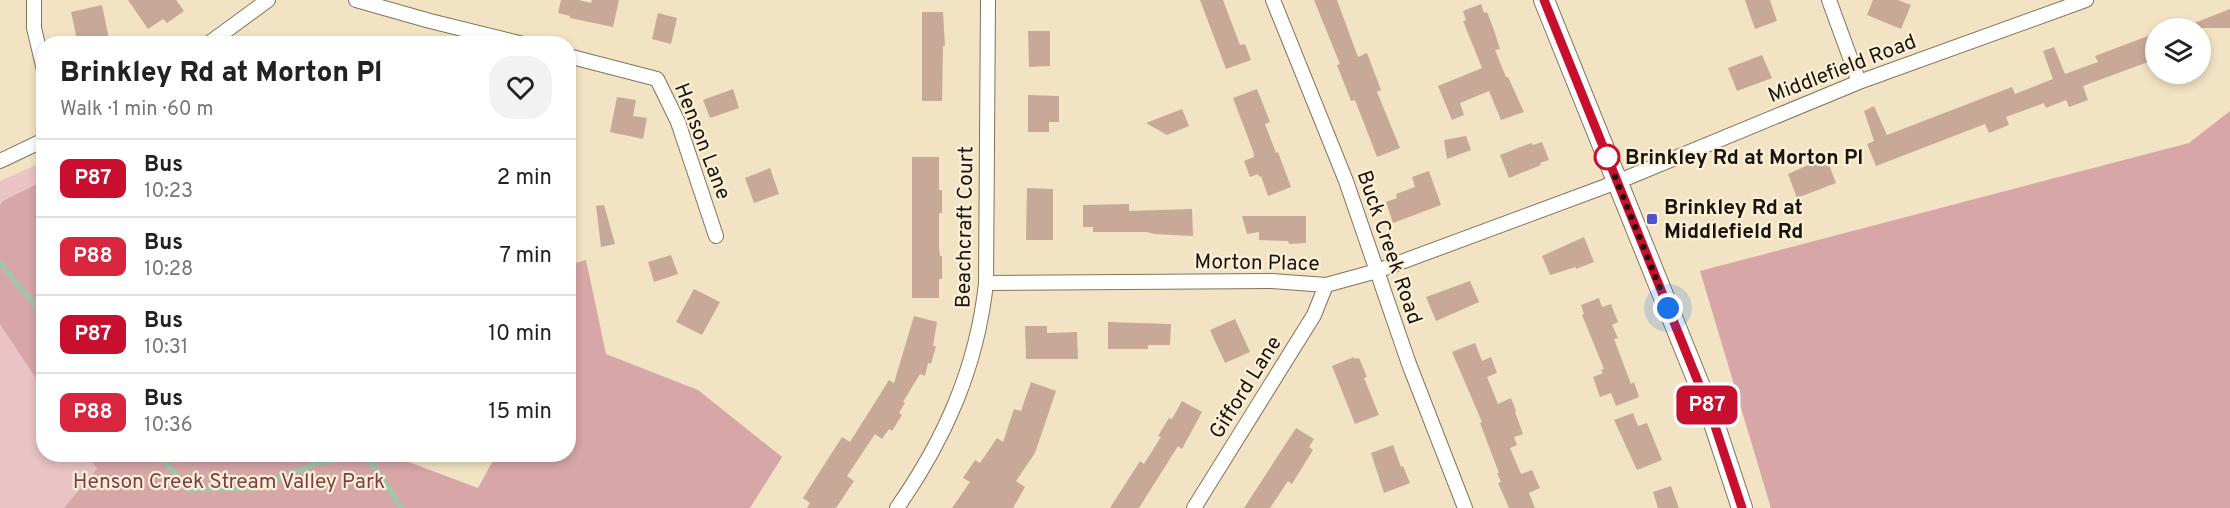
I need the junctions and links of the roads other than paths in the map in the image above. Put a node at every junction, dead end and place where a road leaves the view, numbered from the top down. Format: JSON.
{"nodes":[{"id":1,"x":34,"y":0,"type":"edge"},
{"id":2,"x":268,"y":0,"type":"edge"},
{"id":3,"x":356,"y":0,"type":"edge"},
{"id":4,"x":988,"y":0,"type":"edge"},
{"id":5,"x":1273,"y":0,"type":"edge"},
{"id":6,"x":1544,"y":0,"type":"edge"},
{"id":7,"x":1829,"y":0,"type":"edge"},
{"id":8,"x":2086,"y":0,"type":"edge"},
{"id":9,"x":36,"y":36,"type":"edge"},
{"id":10,"x":219,"y":36,"type":"edge"},
{"id":11,"x":491,"y":36,"type":"edge"},
{"id":12,"x":576,"y":58,"type":"edge"},
{"id":13,"x":1858,"y":82,"type":"junction"},
{"id":14,"x":36,"y":144,"type":"edge"},
{"id":15,"x":0,"y":161,"type":"edge"},
{"id":16,"x":1617,"y":182,"type":"junction"},
{"id":17,"x":716,"y":236,"type":"dead end"},
{"id":18,"x":1377,"y":271,"type":"junction"},
{"id":19,"x":986,"y":283,"type":"junction"},
{"id":20,"x":1326,"y":285,"type":"junction"},
{"id":21,"x":897,"y":508,"type":"edge"},
{"id":22,"x":1194,"y":508,"type":"edge"},
{"id":23,"x":1465,"y":508,"type":"edge"},
{"id":24,"x":1742,"y":508,"type":"edge"}],
"edges":[{"from":1,"to":9,"type":"street"},
{"from":2,"to":10,"type":"street"},
{"from":3,"to":11,"type":"street"},
{"from":4,"to":19,"type":"street","name":"Beachcraft Court"},
{"from":5,"to":18,"type":"street","name":"Buck Creek Road"},
{"from":6,"to":16,"type":"main road"},
{"from":7,"to":13,"type":"street"},
{"from":8,"to":13,"type":"street","name":"Middlefield Road"},
{"from":12,"to":17,"type":"street","name":"Henson Lane"},
{"from":13,"to":16,"type":"street","name":"Middlefield Road"},
{"from":14,"to":15,"type":"street"},
{"from":16,"to":18,"type":"street","name":"Morton Place"},
{"from":16,"to":24,"type":"main road"},
{"from":18,"to":20,"type":"street","name":"Morton Place"},
{"from":18,"to":23,"type":"street","name":"Buck Creek Road"},
{"from":19,"to":20,"type":"street","name":"Morton Place"},
{"from":19,"to":21,"type":"street","name":"Beachcraft Court"},
{"from":20,"to":22,"type":"street","name":"Gifford Lane"}]}
